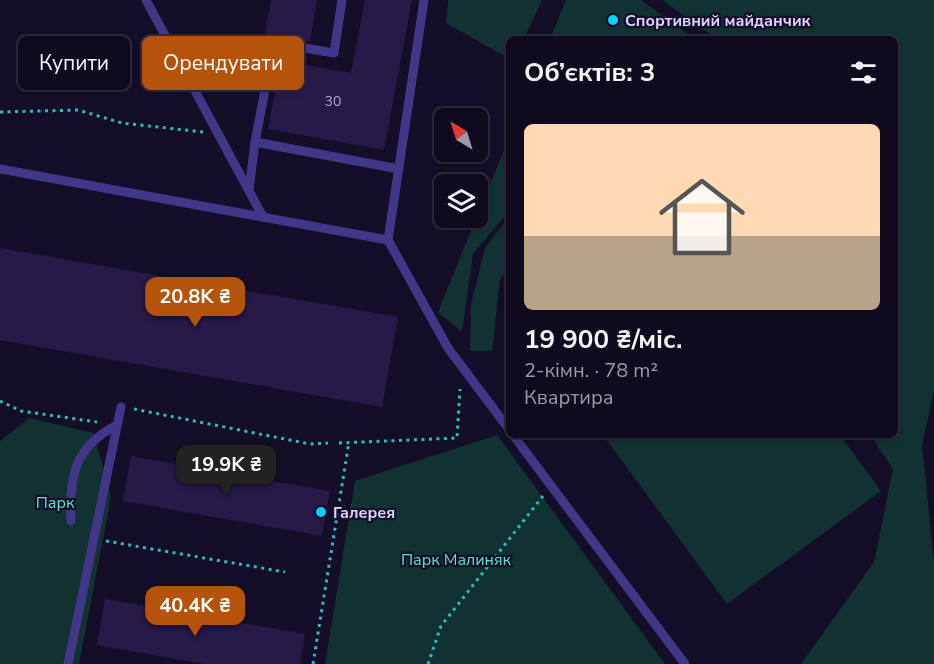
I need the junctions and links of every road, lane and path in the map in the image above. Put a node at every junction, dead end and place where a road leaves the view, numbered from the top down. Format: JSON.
{"nodes":[{"id":1,"x":146,"y":0,"type":"edge"},
{"id":2,"x":342,"y":0,"type":"edge"},
{"id":3,"x":424,"y":0,"type":"edge"},
{"id":4,"x":0,"y":112,"type":"edge"},
{"id":5,"x":218,"y":134,"type":"junction"},
{"id":6,"x":255,"y":142,"type":"junction"},
{"id":7,"x":0,"y":169,"type":"edge"},
{"id":8,"x":399,"y":169,"type":"junction"},
{"id":9,"x":249,"y":190,"type":"junction"},
{"id":10,"x":263,"y":217,"type":"junction"},
{"id":11,"x":388,"y":240,"type":"junction"},
{"id":12,"x":462,"y":366,"type":"junction"},
{"id":13,"x":0,"y":401,"type":"edge"},
{"id":14,"x":121,"y":407,"type":"joint"},
{"id":15,"x":117,"y":425,"type":"junction"},
{"id":16,"x":506,"y":425,"type":"edge"},
{"id":17,"x":515,"y":438,"type":"edge"},
{"id":18,"x":349,"y":442,"type":"junction"},
{"id":19,"x":339,"y":443,"type":"dead end"},
{"id":20,"x":328,"y":444,"type":"dead end"},
{"id":21,"x":551,"y":486,"type":"junction"},
{"id":22,"x":71,"y":521,"type":"dead end"},
{"id":23,"x":93,"y":538,"type":"junction"},
{"id":24,"x":285,"y":572,"type":"dead end"},
{"id":25,"x":68,"y":664,"type":"edge"},
{"id":26,"x":313,"y":664,"type":"edge"},
{"id":27,"x":428,"y":664,"type":"edge"},
{"id":28,"x":685,"y":664,"type":"edge"}],
"edges":[{"from":1,"to":5,"type":"lane"},
{"from":2,"to":6,"type":"lane"},
{"from":3,"to":8,"type":"lane"},
{"from":4,"to":5,"type":"path"},
{"from":5,"to":9,"type":"lane"},
{"from":6,"to":8,"type":"lane"},
{"from":6,"to":9,"type":"lane"},
{"from":7,"to":10,"type":"lane"},
{"from":8,"to":11,"type":"lane"},
{"from":9,"to":10,"type":"lane"},
{"from":10,"to":11,"type":"lane"},
{"from":11,"to":12,"type":"lane"},
{"from":12,"to":16,"type":"lane"},
{"from":12,"to":18,"type":"path"},
{"from":13,"to":15,"type":"path"},
{"from":14,"to":15,"type":"lane"},
{"from":14,"to":20,"type":"path"},
{"from":15,"to":22,"type":"lane"},
{"from":15,"to":23,"type":"lane"},
{"from":17,"to":21,"type":"lane"},
{"from":18,"to":19,"type":"path"},
{"from":18,"to":26,"type":"path"},
{"from":21,"to":27,"type":"path"},
{"from":21,"to":28,"type":"lane"},
{"from":23,"to":24,"type":"path"},
{"from":23,"to":25,"type":"lane"}]}
